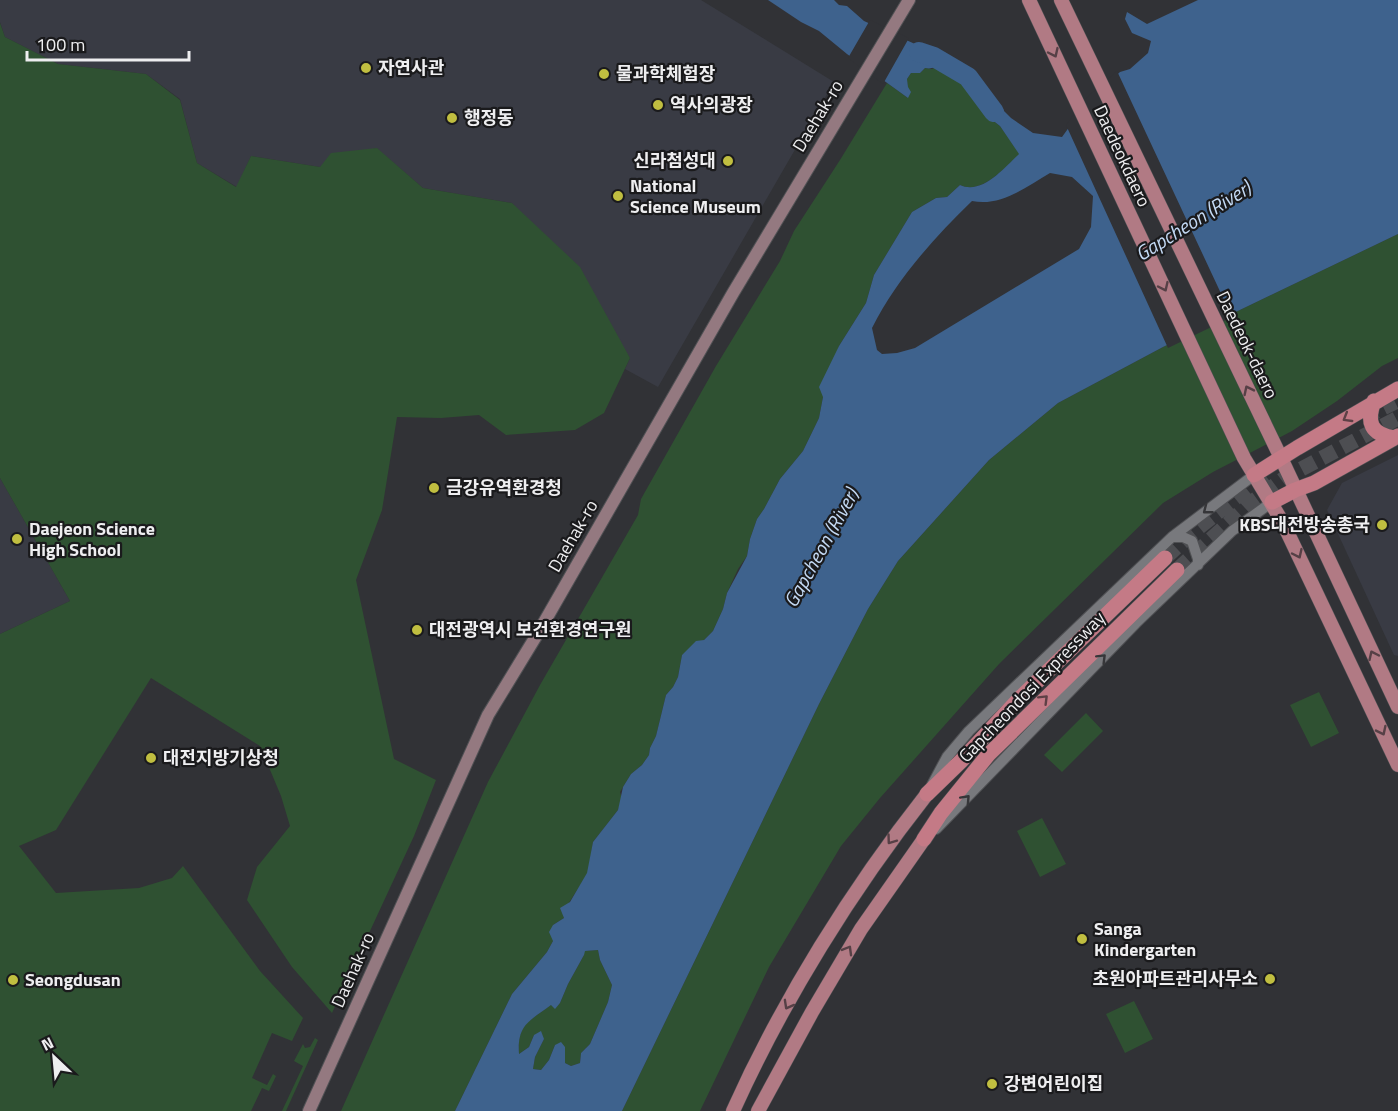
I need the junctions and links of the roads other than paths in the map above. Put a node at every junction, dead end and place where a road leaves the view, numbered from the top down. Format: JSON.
{"nodes":[{"id":1,"x":909,"y":0,"type":"edge"},
{"id":2,"x":1029,"y":0,"type":"edge"},
{"id":3,"x":1061,"y":0,"type":"edge"},
{"id":4,"x":1397,"y":397,"type":"edge"},
{"id":5,"x":1374,"y":401,"type":"junction"},
{"id":6,"x":1396,"y":437,"type":"edge"},
{"id":7,"x":1281,"y":458,"type":"junction"},
{"id":8,"x":1254,"y":475,"type":"junction"},
{"id":9,"x":1295,"y":490,"type":"junction"},
{"id":10,"x":1272,"y":502,"type":"junction"},
{"id":11,"x":1172,"y":537,"type":"junction"},
{"id":12,"x":1165,"y":558,"type":"tunnel mouth"},
{"id":13,"x":1198,"y":565,"type":"junction"},
{"id":14,"x":1177,"y":570,"type":"tunnel mouth"},
{"id":15,"x":1398,"y":707,"type":"edge"},
{"id":16,"x":1398,"y":765,"type":"edge"},
{"id":17,"x":927,"y":794,"type":"junction"},
{"id":18,"x":924,"y":839,"type":"junction"},
{"id":19,"x":309,"y":1111,"type":"edge"},
{"id":20,"x":733,"y":1111,"type":"edge"},
{"id":21,"x":758,"y":1111,"type":"edge"}],
"edges":[{"from":1,"to":19,"type":"main road","name":"Daehak-ro"},
{"from":2,"to":8,"type":"main road","name":"Daedeokdaero","one_way":true},
{"from":7,"to":3,"type":"main road","name":"Daedeok-daero","one_way":true},
{"from":4,"to":5,"type":"highway"},
{"from":5,"to":6,"type":"highway"},
{"from":5,"to":7,"type":"highway","one_way":true},
{"from":6,"to":9,"type":"highway"},
{"from":7,"to":8,"type":"highway"},
{"from":7,"to":9,"type":"main road","name":"Daedeok-daero"},
{"from":8,"to":10,"type":"main road"},
{"from":8,"to":11,"type":"street","one_way":true},
{"from":9,"to":10,"type":"highway"},
{"from":15,"to":9,"type":"main road","name":"Daedeok-daero","one_way":true},
{"from":10,"to":13,"type":"street"},
{"from":10,"to":16,"type":"main road","one_way":true},
{"from":11,"to":13,"type":"street"},
{"from":11,"to":17,"type":"street"},
{"from":12,"to":17,"type":"highway","name":"Gapcheondosi Expressway"},
{"from":18,"to":13,"type":"street","one_way":true},
{"from":18,"to":14,"type":"highway","name":"Gapcheondosi Expressway","one_way":true},
{"from":17,"to":20,"type":"main road","one_way":true},
{"from":21,"to":18,"type":"main road","one_way":true}]}
